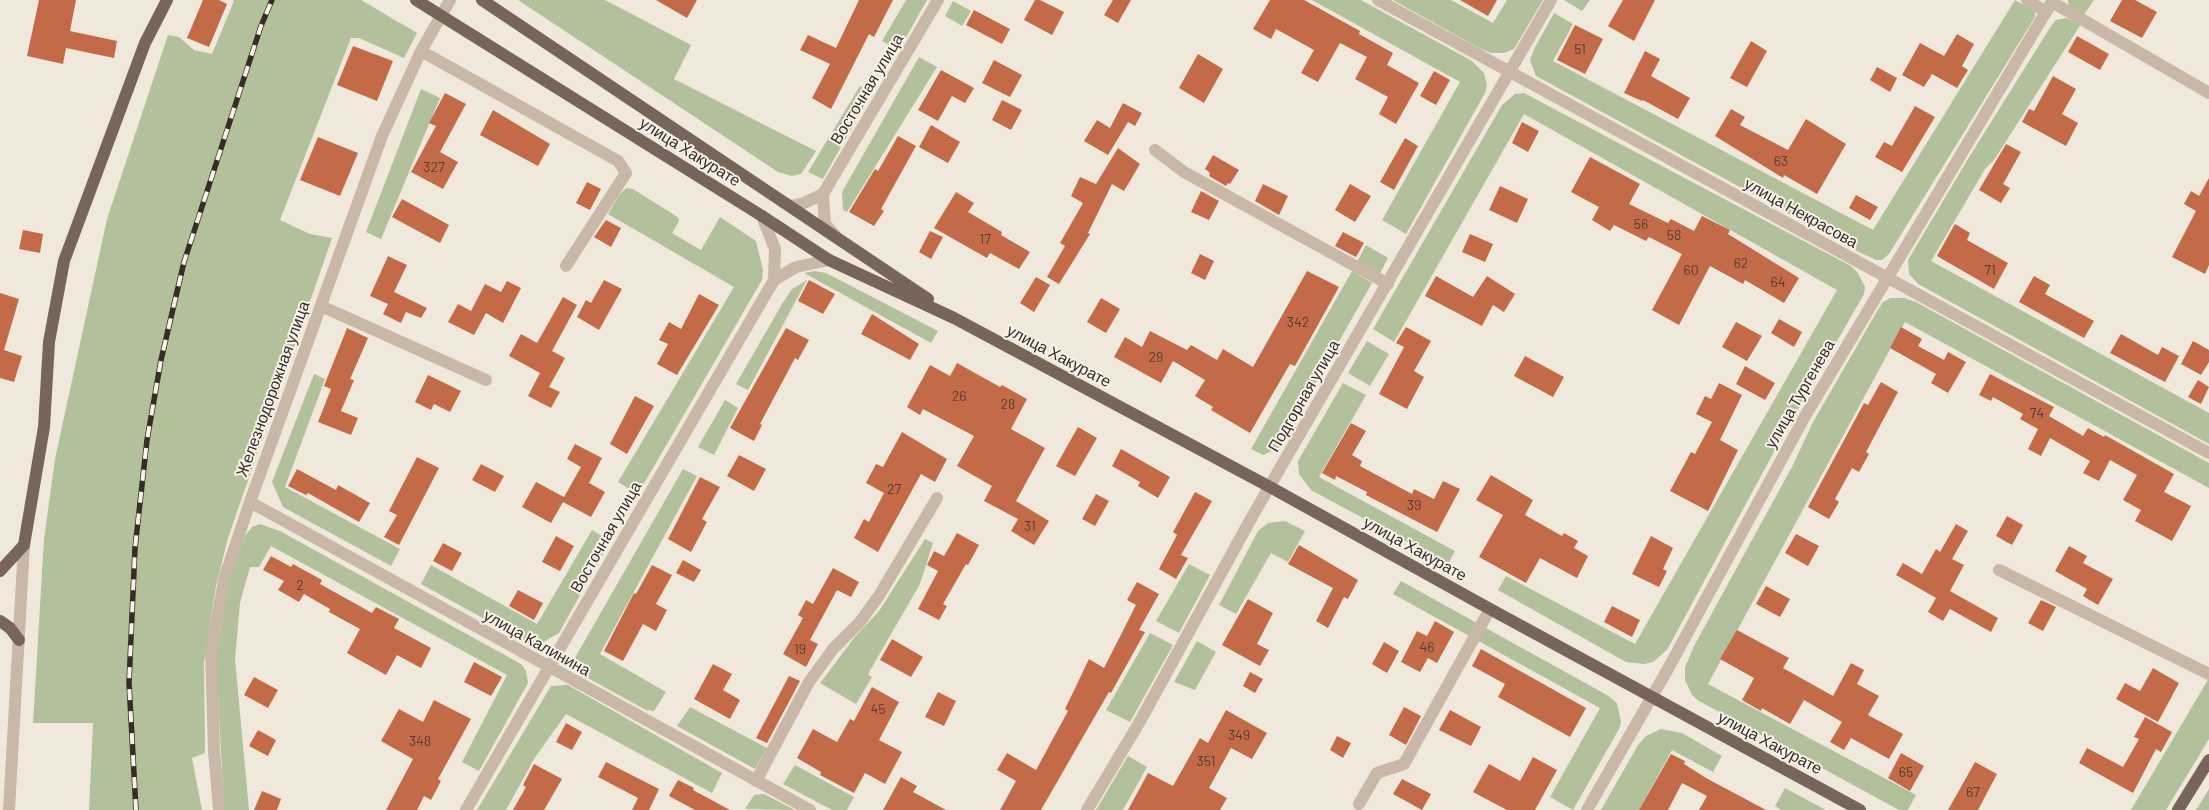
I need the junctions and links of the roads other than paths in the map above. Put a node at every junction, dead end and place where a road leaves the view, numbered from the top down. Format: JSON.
{"nodes":[{"id":1,"x":167,"y":0,"type":"edge"},
{"id":2,"x":416,"y":0,"type":"edge"},
{"id":3,"x":450,"y":0,"type":"edge"},
{"id":4,"x":482,"y":0,"type":"edge"},
{"id":5,"x":938,"y":0,"type":"edge"},
{"id":6,"x":1378,"y":0,"type":"edge"},
{"id":7,"x":1552,"y":0,"type":"edge"},
{"id":8,"x":2027,"y":0,"type":"edge"},
{"id":9,"x":2050,"y":4,"type":"edge"},
{"id":10,"x":421,"y":50,"type":"junction"},
{"id":11,"x":1509,"y":73,"type":"junction"},
{"id":12,"x":2209,"y":93,"type":"edge"},
{"id":13,"x":1155,"y":150,"type":"dead end"},
{"id":14,"x":823,"y":194,"type":"junction"},
{"id":15,"x":776,"y":199,"type":"junction"},
{"id":16,"x":762,"y":216,"type":"junction"},
{"id":17,"x":840,"y":240,"type":"junction"},
{"id":18,"x":829,"y":260,"type":"junction"},
{"id":19,"x":566,"y":266,"type":"dead end"},
{"id":20,"x":1886,"y":278,"type":"junction"},
{"id":21,"x":774,"y":280,"type":"junction"},
{"id":22,"x":1388,"y":284,"type":"junction"},
{"id":23,"x":321,"y":306,"type":"junction"},
{"id":24,"x":954,"y":318,"type":"junction"},
{"id":25,"x":486,"y":380,"type":"dead end"},
{"id":26,"x":2209,"y":452,"type":"edge"},
{"id":27,"x":1270,"y":487,"type":"junction"},
{"id":28,"x":937,"y":498,"type":"dead end"},
{"id":29,"x":250,"y":502,"type":"junction"},
{"id":30,"x":24,"y":545,"type":"junction"},
{"id":31,"x":1999,"y":570,"type":"dead end"},
{"id":32,"x":0,"y":571,"type":"edge"},
{"id":33,"x":1490,"y":609,"type":"junction"},
{"id":34,"x":0,"y":621,"type":"edge"},
{"id":35,"x":19,"y":640,"type":"junction"},
{"id":36,"x":549,"y":668,"type":"junction"},
{"id":37,"x":2209,"y":674,"type":"edge"},
{"id":38,"x":1651,"y":697,"type":"junction"},
{"id":39,"x":2209,"y":760,"type":"edge"},
{"id":40,"x":756,"y":781,"type":"junction"},
{"id":41,"x":1359,"y":804,"type":"dead end"},
{"id":42,"x":10,"y":810,"type":"edge"},
{"id":43,"x":219,"y":810,"type":"edge"},
{"id":44,"x":466,"y":810,"type":"edge"},
{"id":45,"x":810,"y":810,"type":"edge"},
{"id":46,"x":1087,"y":810,"type":"edge"},
{"id":47,"x":1587,"y":810,"type":"edge"},
{"id":48,"x":1860,"y":810,"type":"edge"},
{"id":49,"x":2178,"y":810,"type":"edge"}],
"edges":[{"from":1,"to":30,"type":"main road"},
{"from":2,"to":16,"type":"main road","name":"улица Хакурате","bridge":true},
{"from":3,"to":10,"type":"street","name":"Железнодорожная улица"},
{"from":4,"to":15,"type":"main road","name":"улица Хакурате"},
{"from":5,"to":14,"type":"street","name":"Восточная улица"},
{"from":6,"to":11,"type":"street","name":"улица Некрасова"},
{"from":7,"to":11,"type":"street","name":"Подгорная улица"},
{"from":8,"to":9,"type":"street"},
{"from":9,"to":12,"type":"street"},
{"from":9,"to":20,"type":"street","name":"улица Тургенева"},
{"from":10,"to":19,"type":"street"},
{"from":10,"to":23,"type":"street","name":"Железнодорожная улица"},
{"from":11,"to":20,"type":"street","name":"улица Некрасова"},
{"from":11,"to":22,"type":"street","name":"Подгорная улица"},
{"from":13,"to":22,"type":"street"},
{"from":14,"to":15,"type":"street"},
{"from":14,"to":17,"type":"street"},
{"from":15,"to":17,"type":"main road","name":"улица Хакурате"},
{"from":16,"to":18,"type":"main road","name":"улица Хакурате"},
{"from":16,"to":21,"type":"street"},
{"from":17,"to":24,"type":"main road","name":"улица Хакурате"},
{"from":18,"to":21,"type":"street"},
{"from":18,"to":24,"type":"main road","name":"улица Хакурате"},
{"from":20,"to":26,"type":"street","name":"улица Некрасова"},
{"from":20,"to":38,"type":"street","name":"улица Тургенева"},
{"from":21,"to":36,"type":"street","name":"Восточная улица"},
{"from":22,"to":27,"type":"street","name":"Подгорная улица"},
{"from":23,"to":25,"type":"street"},
{"from":23,"to":29,"type":"street","name":"Железнодорожная улица"},
{"from":24,"to":27,"type":"main road","name":"улица Хакурате"},
{"from":27,"to":33,"type":"main road","name":"улица Хакурате"},
{"from":27,"to":46,"type":"street","name":"Подгорная улица"},
{"from":28,"to":40,"type":"street"},
{"from":29,"to":36,"type":"street","name":"улица Калинина"},
{"from":29,"to":43,"type":"street","name":"Железнодорожная улица"},
{"from":30,"to":32,"type":"main road"},
{"from":30,"to":35,"type":"street"},
{"from":31,"to":37,"type":"street"},
{"from":33,"to":38,"type":"main road","name":"улица Хакурате"},
{"from":33,"to":41,"type":"street"},
{"from":34,"to":35,"type":"main road"},
{"from":35,"to":42,"type":"street"},
{"from":36,"to":40,"type":"street","name":"улица Калинина"},
{"from":36,"to":44,"type":"street","name":"Восточная улица"},
{"from":38,"to":47,"type":"street","name":"улица Тургенева"},
{"from":38,"to":48,"type":"main road","name":"улица Хакурате"},
{"from":39,"to":49,"type":"main road"},
{"from":40,"to":45,"type":"street","name":"улица Калинина"}]}
